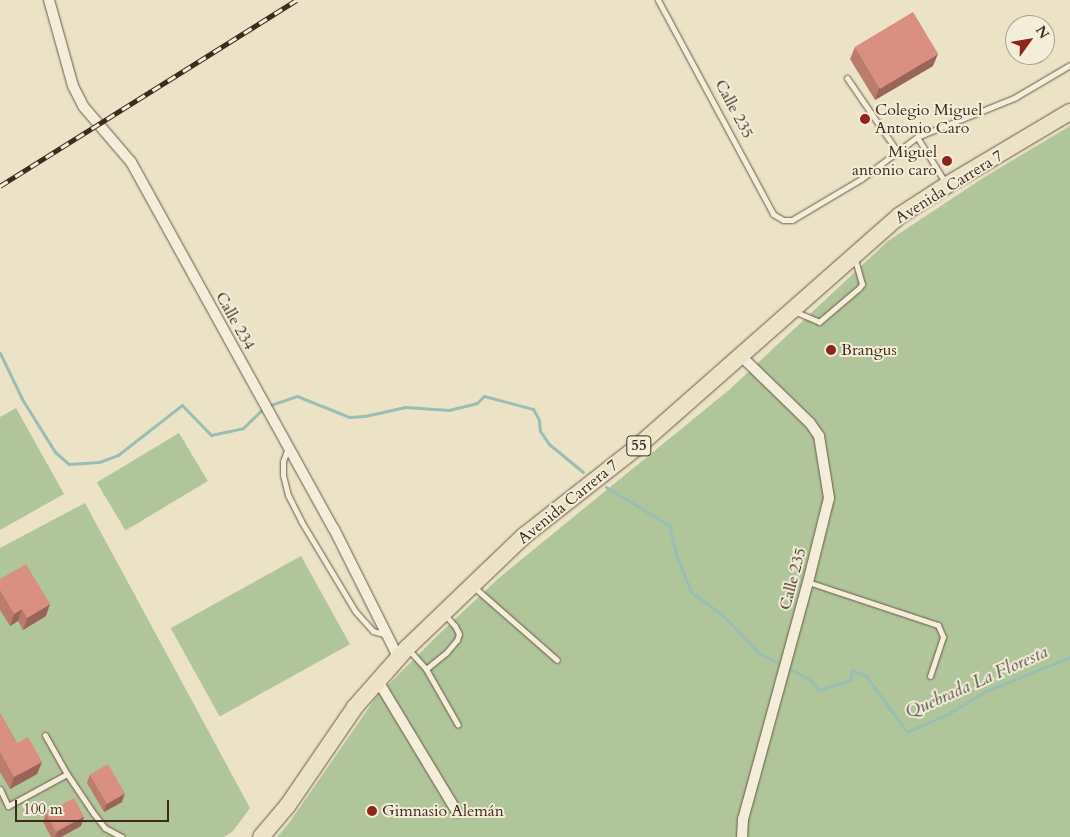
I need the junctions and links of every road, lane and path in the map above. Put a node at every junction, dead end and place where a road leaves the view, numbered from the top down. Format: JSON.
{"nodes":[{"id":1,"x":49,"y":0,"type":"edge"},
{"id":2,"x":658,"y":0,"type":"edge"},
{"id":3,"x":1070,"y":65,"type":"edge"},
{"id":4,"x":848,"y":78,"type":"dead end"},
{"id":5,"x":1070,"y":112,"type":"edge"},
{"id":6,"x":917,"y":137,"type":"junction"},
{"id":7,"x":897,"y":151,"type":"junction"},
{"id":8,"x":946,"y":185,"type":"junction"},
{"id":9,"x":854,"y":256,"type":"junction"},
{"id":10,"x":794,"y":311,"type":"junction"},
{"id":11,"x":741,"y":356,"type":"junction"},
{"id":12,"x":288,"y":448,"type":"junction"},
{"id":13,"x":808,"y":582,"type":"junction"},
{"id":14,"x":471,"y":585,"type":"junction"},
{"id":15,"x":443,"y":612,"type":"junction"},
{"id":16,"x":387,"y":635,"type":"junction"},
{"id":17,"x":403,"y":653,"type":"junction"},
{"id":18,"x":557,"y":660,"type":"dead end"},
{"id":19,"x":426,"y":669,"type":"junction"},
{"id":20,"x":930,"y":676,"type":"dead end"},
{"id":21,"x":378,"y":681,"type":"junction"},
{"id":22,"x":458,"y":725,"type":"dead end"},
{"id":23,"x":45,"y":736,"type":"dead end"},
{"id":24,"x":67,"y":774,"type":"junction"},
{"id":25,"x":0,"y":789,"type":"edge"},
{"id":26,"x":457,"y":812,"type":"dead end"},
{"id":27,"x":122,"y":837,"type":"edge"},
{"id":28,"x":261,"y":837,"type":"edge"},
{"id":29,"x":742,"y":837,"type":"edge"}],
"edges":[{"from":1,"to":12,"type":"street","name":"Calle 234"},
{"from":2,"to":7,"type":"lane","name":"Calle 235"},
{"from":3,"to":6,"type":"lane"},
{"from":4,"to":7,"type":"lane"},
{"from":5,"to":8,"type":"main road","name":"Avenida Carrera 7","number":"55"},
{"from":6,"to":7,"type":"lane"},
{"from":6,"to":8,"type":"lane"},
{"from":8,"to":9,"type":"main road","name":"Avenida Carrera 7","number":"55"},
{"from":9,"to":10,"type":"main road","name":"Avenida Carrera 7","number":"55"},
{"from":9,"to":10,"type":"lane"},
{"from":10,"to":11,"type":"main road","name":"Avenida Carrera 7","number":"55"},
{"from":11,"to":13,"type":"street","name":"Calle 235"},
{"from":11,"to":14,"type":"main road","name":"Avenida Carrera 7","number":"55"},
{"from":12,"to":16,"type":"street","name":"Calle 234"},
{"from":12,"to":16,"type":"lane"},
{"from":13,"to":20,"type":"lane"},
{"from":13,"to":29,"type":"street","name":"Calle 235"},
{"from":14,"to":15,"type":"main road","name":"Avenida Carrera 7","number":"55"},
{"from":14,"to":18,"type":"lane"},
{"from":15,"to":17,"type":"main road","name":"Avenida Carrera 7","number":"55"},
{"from":15,"to":19,"type":"lane"},
{"from":16,"to":17,"type":"street","name":"Calle 234"},
{"from":17,"to":19,"type":"lane"},
{"from":17,"to":21,"type":"main road","name":"Avenida Carrera 7","number":"55"},
{"from":19,"to":22,"type":"lane"},
{"from":21,"to":26,"type":"street"},
{"from":21,"to":28,"type":"main road","name":"Avenida Carrera 7","number":"55"},
{"from":23,"to":24,"type":"lane"},
{"from":24,"to":25,"type":"lane"},
{"from":24,"to":27,"type":"lane"}]}
